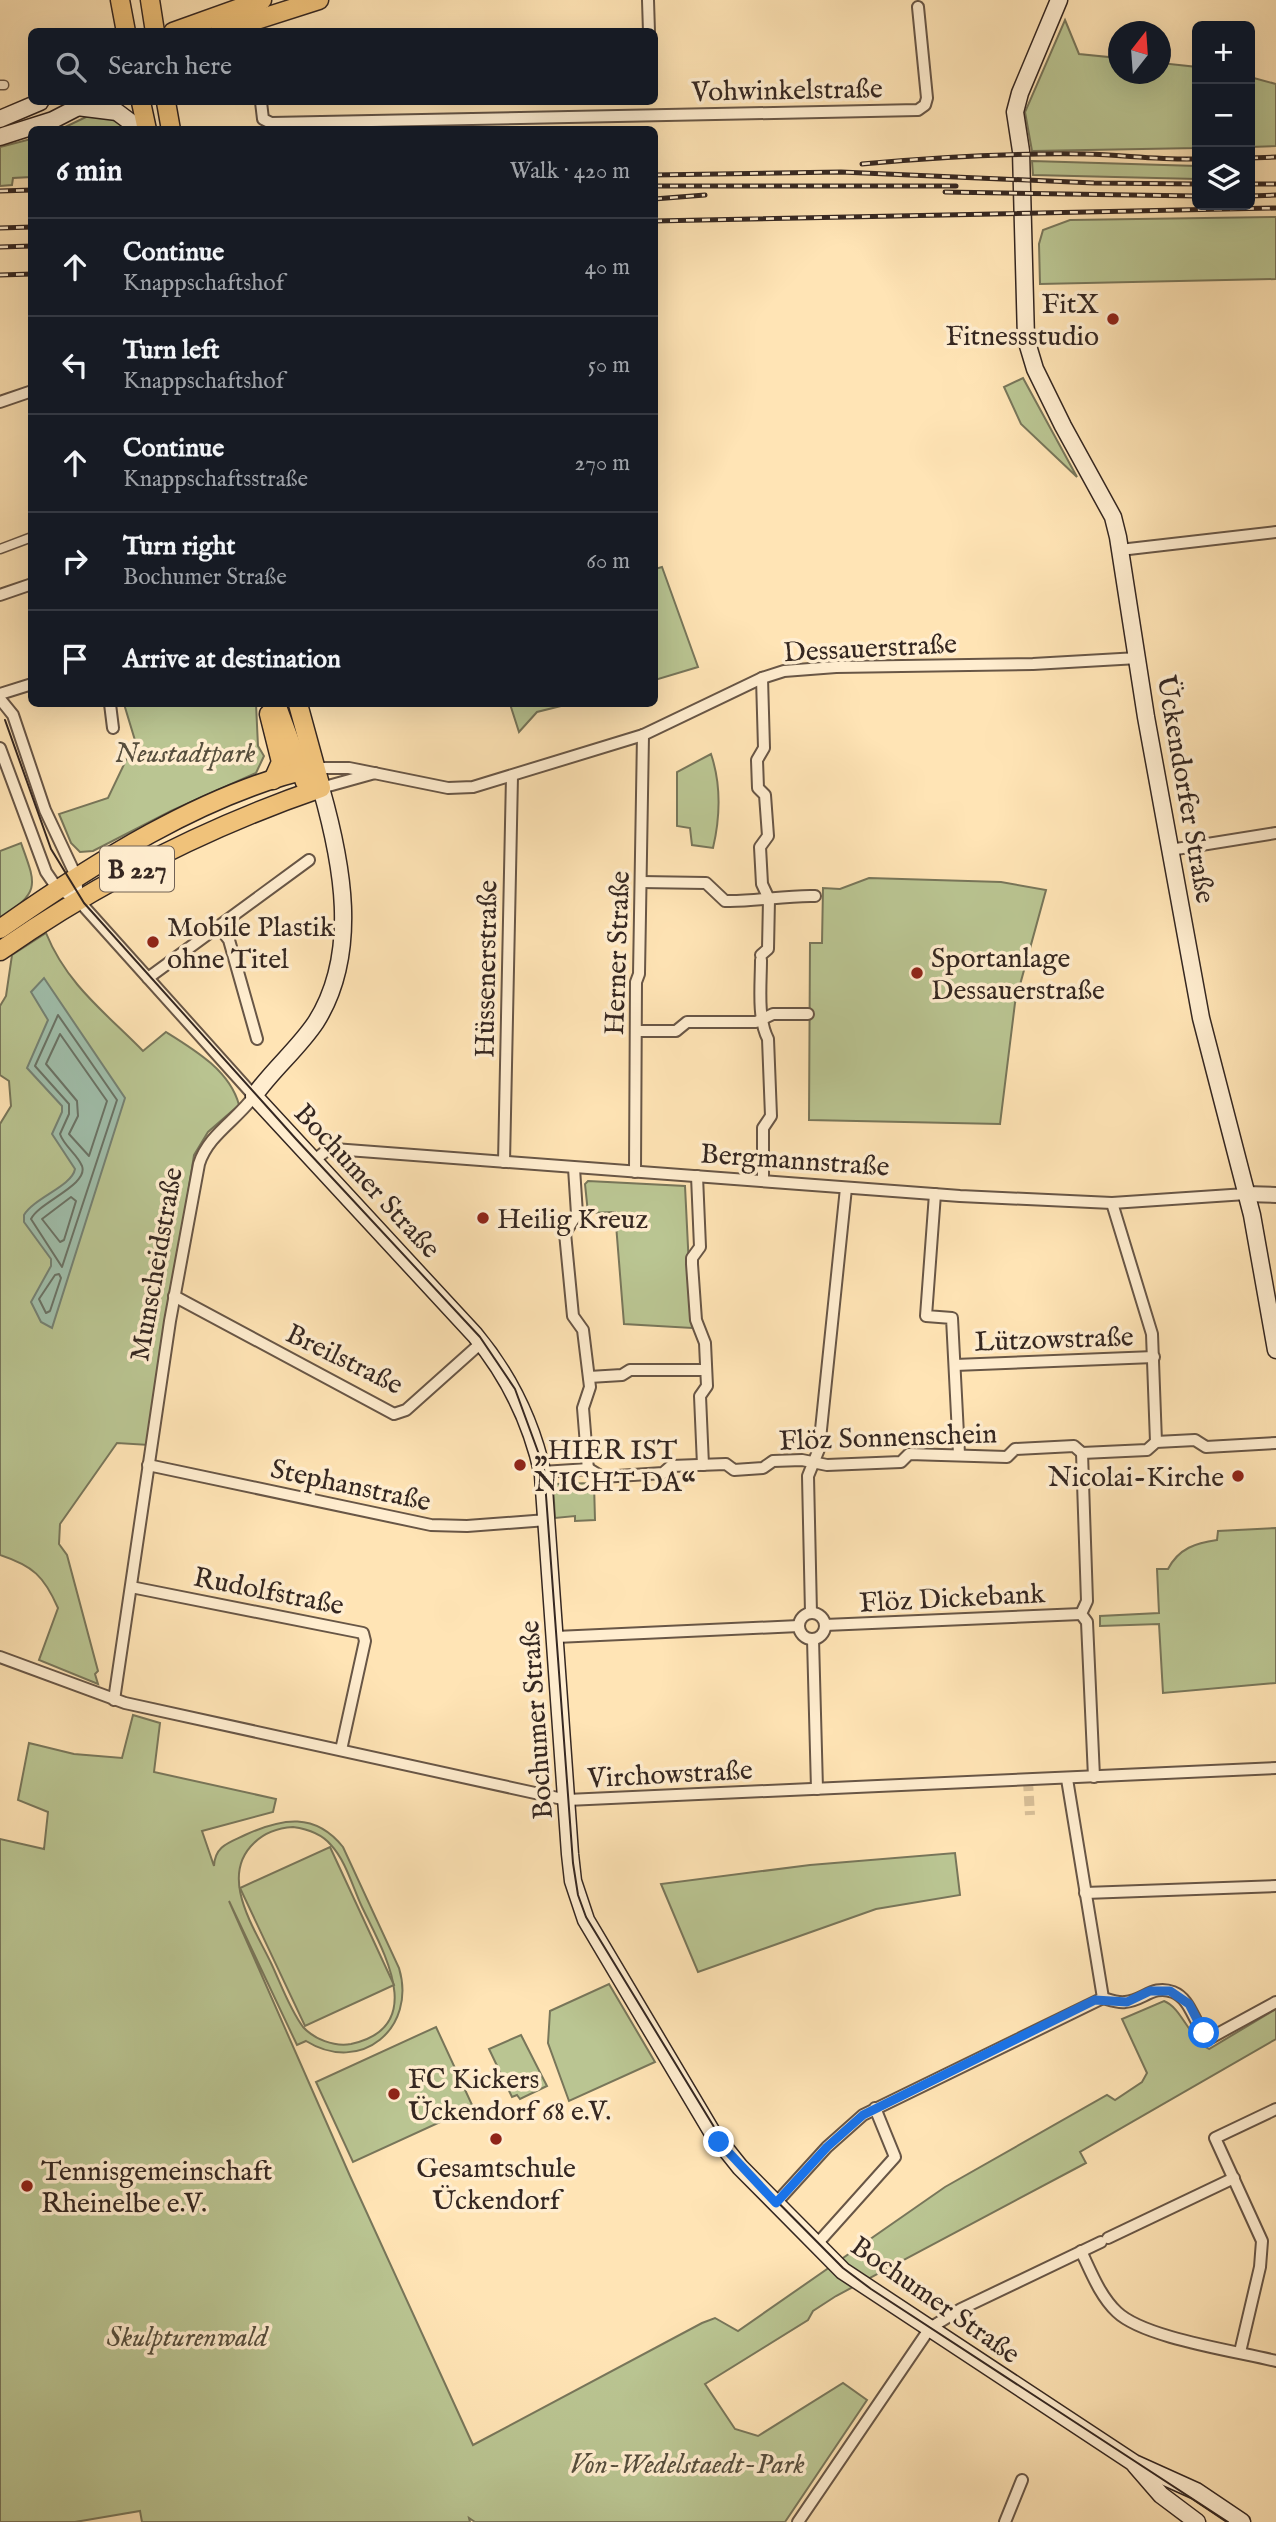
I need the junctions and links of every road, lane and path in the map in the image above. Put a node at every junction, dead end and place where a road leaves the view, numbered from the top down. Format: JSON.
{"nodes":[{"id":1,"x":120,"y":0,"type":"edge"},
{"id":2,"x":149,"y":0,"type":"edge"},
{"id":3,"x":264,"y":0,"type":"edge"},
{"id":4,"x":319,"y":0,"type":"edge"},
{"id":5,"x":648,"y":0,"type":"edge"},
{"id":6,"x":1059,"y":0,"type":"edge"},
{"id":7,"x":918,"y":7,"type":"dead end"},
{"id":8,"x":253,"y":25,"type":"edge"},
{"id":9,"x":125,"y":28,"type":"edge"},
{"id":10,"x":154,"y":28,"type":"edge"},
{"id":11,"x":184,"y":28,"type":"edge"},
{"id":12,"x":649,"y":28,"type":"edge"},
{"id":13,"x":33,"y":105,"type":"edge"},
{"id":14,"x":81,"y":105,"type":"edge"},
{"id":15,"x":87,"y":105,"type":"edge"},
{"id":16,"x":142,"y":105,"type":"edge"},
{"id":17,"x":167,"y":105,"type":"edge"},
{"id":18,"x":262,"y":105,"type":"edge"},
{"id":19,"x":650,"y":105,"type":"edge"},
{"id":20,"x":650,"y":115,"type":"junction"},
{"id":21,"x":0,"y":119,"type":"edge"},
{"id":22,"x":34,"y":126,"type":"edge"},
{"id":23,"x":136,"y":126,"type":"edge"},
{"id":24,"x":146,"y":126,"type":"edge"},
{"id":25,"x":171,"y":126,"type":"edge"},
{"id":26,"x":28,"y":128,"type":"edge"},
{"id":27,"x":0,"y":137,"type":"edge"},
{"id":28,"x":28,"y":392,"type":"edge"},
{"id":29,"x":0,"y":402,"type":"edge"},
{"id":30,"x":1276,"y":532,"type":"edge"},
{"id":31,"x":28,"y":539,"type":"edge"},
{"id":32,"x":0,"y":550,"type":"edge"},
{"id":33,"x":1120,"y":550,"type":"junction"},
{"id":34,"x":28,"y":585,"type":"edge"},
{"id":35,"x":0,"y":595,"type":"edge"},
{"id":36,"x":1138,"y":658,"type":"junction"},
{"id":37,"x":762,"y":678,"type":"junction"},
{"id":38,"x":28,"y":686,"type":"edge"},
{"id":39,"x":0,"y":697,"type":"edge"},
{"id":40,"x":110,"y":707,"type":"edge"},
{"id":41,"x":268,"y":707,"type":"edge"},
{"id":42,"x":277,"y":707,"type":"edge"},
{"id":43,"x":298,"y":707,"type":"edge"},
{"id":44,"x":113,"y":729,"type":"dead end"},
{"id":45,"x":643,"y":735,"type":"junction"},
{"id":46,"x":0,"y":748,"type":"edge"},
{"id":47,"x":308,"y":770,"type":"junction"},
{"id":48,"x":374,"y":773,"type":"junction"},
{"id":49,"x":512,"y":776,"type":"junction"},
{"id":50,"x":273,"y":780,"type":"junction"},
{"id":51,"x":314,"y":790,"type":"junction"},
{"id":52,"x":1276,"y":832,"type":"edge"},
{"id":53,"x":1170,"y":850,"type":"junction"},
{"id":54,"x":309,"y":860,"type":"dead end"},
{"id":55,"x":76,"y":876,"type":"junction"},
{"id":56,"x":641,"y":882,"type":"junction"},
{"id":57,"x":57,"y":888,"type":"junction"},
{"id":58,"x":816,"y":896,"type":"dead end"},
{"id":59,"x":769,"y":898,"type":"junction"},
{"id":60,"x":78,"y":900,"type":"junction"},
{"id":61,"x":219,"y":927,"type":"junction"},
{"id":62,"x":0,"y":929,"type":"edge"},
{"id":63,"x":0,"y":951,"type":"edge"},
{"id":64,"x":148,"y":978,"type":"junction"},
{"id":65,"x":808,"y":1014,"type":"dead end"},
{"id":66,"x":764,"y":1018,"type":"junction"},
{"id":67,"x":636,"y":1031,"type":"junction"},
{"id":68,"x":257,"y":1039,"type":"dead end"},
{"id":69,"x":254,"y":1096,"type":"junction"},
{"id":70,"x":313,"y":1161,"type":"junction"},
{"id":71,"x":504,"y":1162,"type":"junction"},
{"id":72,"x":574,"y":1168,"type":"junction"},
{"id":73,"x":635,"y":1172,"type":"junction"},
{"id":74,"x":697,"y":1176,"type":"junction"},
{"id":75,"x":763,"y":1180,"type":"junction"},
{"id":76,"x":846,"y":1188,"type":"junction"},
{"id":77,"x":935,"y":1194,"type":"junction"},
{"id":78,"x":1246,"y":1194,"type":"junction"},
{"id":79,"x":1276,"y":1195,"type":"edge"},
{"id":80,"x":1112,"y":1203,"type":"junction"},
{"id":81,"x":174,"y":1296,"type":"junction"},
{"id":82,"x":481,"y":1343,"type":"junction"},
{"id":83,"x":1276,"y":1350,"type":"edge"},
{"id":84,"x":1154,"y":1357,"type":"junction"},
{"id":85,"x":955,"y":1365,"type":"junction"},
{"id":86,"x":706,"y":1370,"type":"junction"},
{"id":87,"x":589,"y":1377,"type":"junction"},
{"id":88,"x":1156,"y":1442,"type":"junction"},
{"id":89,"x":1276,"y":1443,"type":"edge"},
{"id":90,"x":1082,"y":1452,"type":"junction"},
{"id":91,"x":959,"y":1454,"type":"junction"},
{"id":92,"x":812,"y":1462,"type":"junction"},
{"id":93,"x":148,"y":1465,"type":"junction"},
{"id":94,"x":703,"y":1465,"type":"junction"},
{"id":95,"x":588,"y":1469,"type":"junction"},
{"id":96,"x":542,"y":1472,"type":"junction"},
{"id":97,"x":547,"y":1520,"type":"junction"},
{"id":98,"x":131,"y":1587,"type":"junction"},
{"id":99,"x":811,"y":1613,"type":"junction"},
{"id":100,"x":1081,"y":1614,"type":"junction"},
{"id":101,"x":825,"y":1625,"type":"junction"},
{"id":102,"x":799,"y":1626,"type":"junction"},
{"id":103,"x":556,"y":1637,"type":"junction"},
{"id":104,"x":813,"y":1639,"type":"junction"},
{"id":105,"x":0,"y":1657,"type":"edge"},
{"id":106,"x":114,"y":1700,"type":"junction"},
{"id":107,"x":341,"y":1750,"type":"junction"},
{"id":108,"x":1276,"y":1768,"type":"edge"},
{"id":109,"x":1094,"y":1777,"type":"junction"},
{"id":110,"x":1068,"y":1779,"type":"junction"},
{"id":111,"x":817,"y":1789,"type":"junction"},
{"id":112,"x":567,"y":1800,"type":"junction"},
{"id":113,"x":1276,"y":1886,"type":"edge"},
{"id":114,"x":1085,"y":1893,"type":"junction"},
{"id":115,"x":1103,"y":1998,"type":"junction"},
{"id":116,"x":1276,"y":2001,"type":"edge"},
{"id":117,"x":874,"y":2108,"type":"junction"},
{"id":118,"x":1276,"y":2109,"type":"edge"},
{"id":119,"x":1234,"y":2178,"type":"junction"},
{"id":120,"x":776,"y":2203,"type":"junction"},
{"id":121,"x":817,"y":2244,"type":"junction"},
{"id":122,"x":1081,"y":2251,"type":"junction"},
{"id":123,"x":929,"y":2329,"type":"junction"},
{"id":124,"x":1240,"y":2352,"type":"junction"},
{"id":125,"x":1276,"y":2361,"type":"edge"},
{"id":126,"x":1134,"y":2463,"type":"junction"},
{"id":127,"x":1022,"y":2480,"type":"dead end"},
{"id":128,"x":798,"y":2522,"type":"edge"},
{"id":129,"x":1004,"y":2522,"type":"edge"},
{"id":130,"x":1197,"y":2522,"type":"edge"},
{"id":131,"x":1242,"y":2522,"type":"edge"}],
"edges":[{"from":1,"to":9,"type":"main road"},
{"from":2,"to":10,"type":"main road"},
{"from":3,"to":8,"type":"street"},
{"from":3,"to":11,"type":"main road"},
{"from":4,"to":8,"type":"main road"},
{"from":5,"to":12,"type":"street"},
{"from":6,"to":33,"type":"main road","name":"Ückendorfer Straße"},
{"from":7,"to":20,"type":"street","name":"Vohwinkelstraße"},
{"from":13,"to":21,"type":"main road"},
{"from":14,"to":22,"type":"main road"},
{"from":15,"to":23,"type":"main road"},
{"from":16,"to":24,"type":"main road"},
{"from":17,"to":25,"type":"main road"},
{"from":18,"to":20,"type":"street","name":"Vohwinkelstraße"},
{"from":19,"to":20,"type":"street"},
{"from":26,"to":27,"type":"main road"},
{"from":28,"to":29,"type":"street"},
{"from":30,"to":33,"type":"street"},
{"from":31,"to":32,"type":"street"},
{"from":33,"to":36,"type":"main road","name":"Ückendorfer Straße"},
{"from":34,"to":35,"type":"street"},
{"from":36,"to":37,"type":"street","name":"Dessauerstraße"},
{"from":36,"to":53,"type":"main road","name":"Ückendorfer Straße"},
{"from":37,"to":45,"type":"street","name":"Dessauerstraße"},
{"from":37,"to":59,"type":"street"},
{"from":38,"to":39,"type":"street"},
{"from":39,"to":55,"type":"street"},
{"from":40,"to":44,"type":"street"},
{"from":41,"to":50,"type":"main road"},
{"from":42,"to":47,"type":"main road"},
{"from":43,"to":47,"type":"main road"},
{"from":45,"to":49,"type":"street","name":"Dessauerstraße"},
{"from":45,"to":56,"type":"street","name":"Herner Straße"},
{"from":46,"to":57,"type":"street"},
{"from":47,"to":48,"type":"street","name":"Dessauerstraße"},
{"from":47,"to":50,"type":"main road"},
{"from":47,"to":51,"type":"main road"},
{"from":48,"to":49,"type":"street","name":"Dessauerstraße"},
{"from":48,"to":51,"type":"street","name":"Dessauerstraße"},
{"from":49,"to":71,"type":"street","name":"Hüssenerstraße"},
{"from":50,"to":55,"type":"main road","number":"B 227"},
{"from":51,"to":60,"type":"main road","number":"B 227"},
{"from":51,"to":69,"type":"main road","name":"Munscheidstraße"},
{"from":52,"to":53,"type":"street"},
{"from":53,"to":78,"type":"main road","name":"Ückendorfer Straße"},
{"from":54,"to":61,"type":"street"},
{"from":55,"to":57,"type":"main road","number":"B 227"},
{"from":55,"to":60,"type":"street"},
{"from":56,"to":59,"type":"street"},
{"from":56,"to":67,"type":"street","name":"Herner Straße"},
{"from":57,"to":60,"type":"street","name":"Bochumer Straße"},
{"from":57,"to":62,"type":"main road","number":"B 227"},
{"from":58,"to":59,"type":"street"},
{"from":59,"to":66,"type":"street"},
{"from":60,"to":63,"type":"main road","number":"B 227"},
{"from":60,"to":64,"type":"street","name":"Bochumer Straße"},
{"from":61,"to":64,"type":"street"},
{"from":61,"to":68,"type":"street"},
{"from":64,"to":69,"type":"street","name":"Bochumer Straße"},
{"from":65,"to":66,"type":"street"},
{"from":66,"to":67,"type":"street"},
{"from":66,"to":75,"type":"street"},
{"from":67,"to":73,"type":"street","name":"Herner Straße"},
{"from":69,"to":70,"type":"main road","name":"Bochumer Straße"},
{"from":69,"to":81,"type":"street","name":"Munscheidstraße"},
{"from":70,"to":71,"type":"street","name":"Bergmannstraße"},
{"from":70,"to":82,"type":"main road","name":"Bochumer Straße"},
{"from":71,"to":72,"type":"street","name":"Bergmannstraße"},
{"from":72,"to":73,"type":"street","name":"Bergmannstraße"},
{"from":72,"to":87,"type":"street"},
{"from":73,"to":74,"type":"street","name":"Bergmannstraße"},
{"from":74,"to":75,"type":"street","name":"Bergmannstraße"},
{"from":74,"to":86,"type":"street"},
{"from":75,"to":76,"type":"street","name":"Bergmannstraße"},
{"from":76,"to":77,"type":"street","name":"Bergmannstraße"},
{"from":76,"to":92,"type":"street"},
{"from":77,"to":80,"type":"street","name":"Bergmannstraße"},
{"from":77,"to":85,"type":"street"},
{"from":78,"to":79,"type":"street","name":"Bergmannstraße"},
{"from":78,"to":80,"type":"street","name":"Bergmannstraße"},
{"from":78,"to":83,"type":"main road","name":"Ückendorfer Straße"},
{"from":80,"to":84,"type":"street"},
{"from":81,"to":82,"type":"street","name":"Breilstraße"},
{"from":81,"to":93,"type":"street","name":"Munscheidstraße"},
{"from":82,"to":96,"type":"main road","name":"Bochumer Straße"},
{"from":84,"to":85,"type":"street","name":"Lützowstraße"},
{"from":84,"to":88,"type":"street"},
{"from":85,"to":91,"type":"street"},
{"from":86,"to":87,"type":"street"},
{"from":86,"to":94,"type":"street"},
{"from":87,"to":95,"type":"street"},
{"from":88,"to":89,"type":"street","name":"Flöz Sonnenschein"},
{"from":88,"to":90,"type":"street","name":"Flöz Sonnenschein"},
{"from":90,"to":91,"type":"street","name":"Flöz Sonnenschein"},
{"from":90,"to":100,"type":"street"},
{"from":91,"to":92,"type":"street","name":"Flöz Sonnenschein"},
{"from":92,"to":94,"type":"street","name":"Flöz Sonnenschein"},
{"from":92,"to":99,"type":"street"},
{"from":93,"to":97,"type":"street","name":"Stephanstraße"},
{"from":93,"to":98,"type":"street","name":"Munscheidstraße"},
{"from":94,"to":95,"type":"street","name":"Flöz Sonnenschein"},
{"from":95,"to":96,"type":"street","name":"Flöz Sonnenschein"},
{"from":96,"to":97,"type":"main road","name":"Bochumer Straße"},
{"from":97,"to":103,"type":"main road","name":"Bochumer Straße"},
{"from":98,"to":106,"type":"street","name":"Munscheidstraße"},
{"from":98,"to":107,"type":"street","name":"Rudolfstraße"},
{"from":99,"to":101,"type":"street"},
{"from":99,"to":102,"type":"street"},
{"from":100,"to":101,"type":"street","name":"Flöz Dickebank"},
{"from":100,"to":109,"type":"street"},
{"from":101,"to":104,"type":"street"},
{"from":102,"to":103,"type":"street"},
{"from":102,"to":104,"type":"street"},
{"from":103,"to":112,"type":"main road","name":"Bochumer Straße"},
{"from":104,"to":111,"type":"street"},
{"from":105,"to":106,"type":"street","name":"Virchowstraße"},
{"from":106,"to":107,"type":"street","name":"Virchowstraße"},
{"from":107,"to":112,"type":"street","name":"Virchowstraße"},
{"from":108,"to":109,"type":"street","name":"Virchowstraße"},
{"from":109,"to":110,"type":"street","name":"Virchowstraße"},
{"from":110,"to":111,"type":"street","name":"Virchowstraße"},
{"from":110,"to":114,"type":"street"},
{"from":111,"to":112,"type":"street","name":"Virchowstraße"},
{"from":112,"to":120,"type":"main road","name":"Bochumer Straße"},
{"from":113,"to":114,"type":"street"},
{"from":114,"to":115,"type":"street"},
{"from":115,"to":116,"type":"street"},
{"from":115,"to":117,"type":"street"},
{"from":117,"to":120,"type":"street"},
{"from":117,"to":121,"type":"street"},
{"from":118,"to":119,"type":"street"},
{"from":119,"to":122,"type":"street"},
{"from":119,"to":124,"type":"street"},
{"from":120,"to":121,"type":"main road","name":"Bochumer Straße"},
{"from":121,"to":123,"type":"main road","name":"Bochumer Straße"},
{"from":122,"to":123,"type":"street"},
{"from":122,"to":124,"type":"street"},
{"from":123,"to":126,"type":"main road","name":"Bochumer Straße"},
{"from":123,"to":128,"type":"street"},
{"from":124,"to":125,"type":"street"},
{"from":126,"to":130,"type":"main road","name":"Bochumer Straße"},
{"from":126,"to":131,"type":"main road","name":"Bochumer Straße"},
{"from":127,"to":129,"type":"street"}]}
